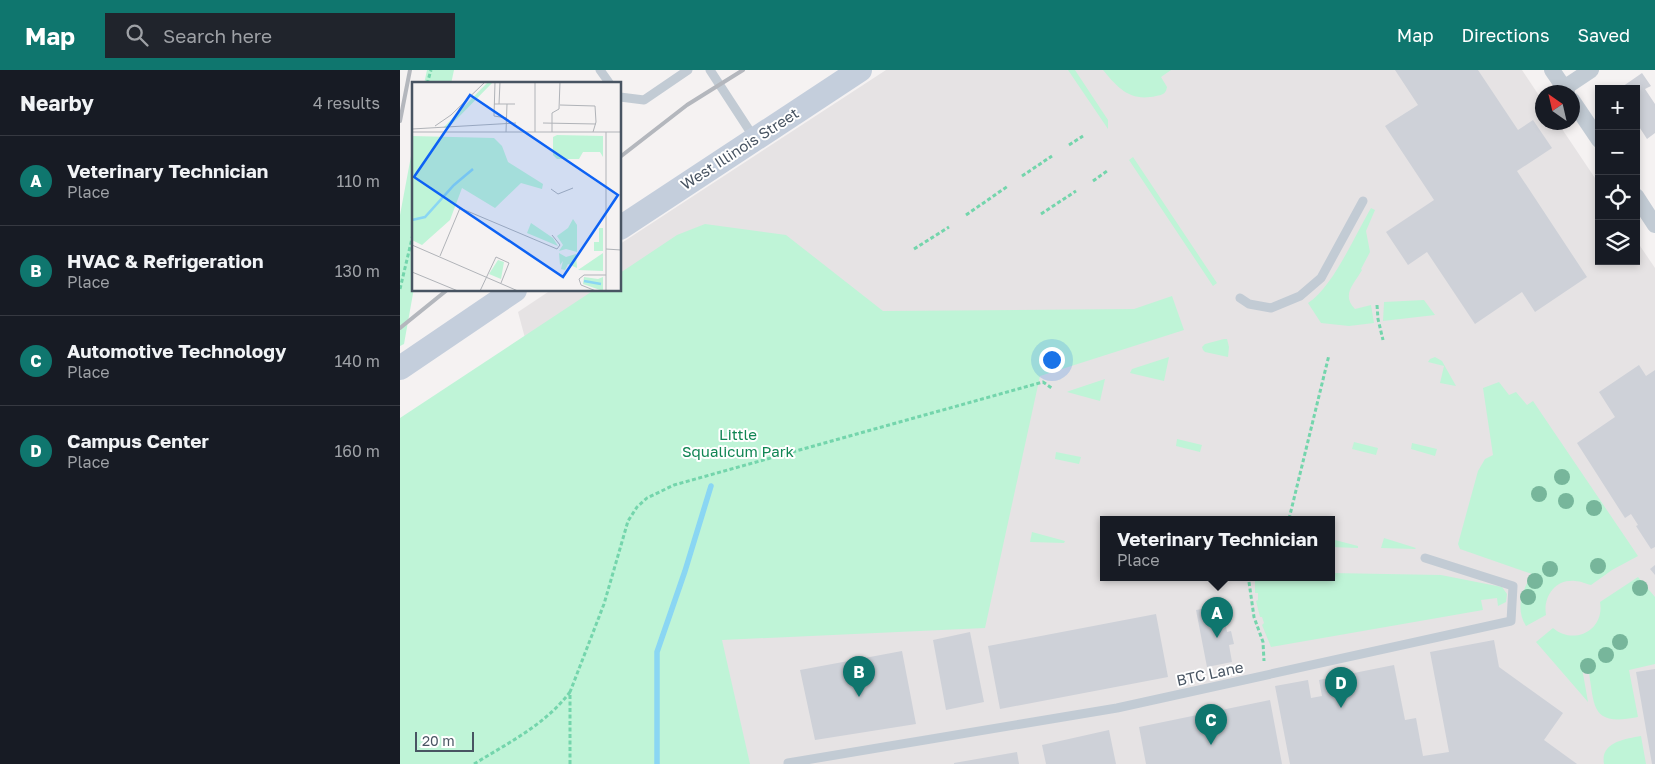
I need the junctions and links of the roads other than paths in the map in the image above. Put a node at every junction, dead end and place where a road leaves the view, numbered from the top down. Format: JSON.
{"nodes":[{"id":1,"x":600,"y":70,"type":"edge"},
{"id":2,"x":688,"y":70,"type":"edge"},
{"id":3,"x":710,"y":70,"type":"edge"},
{"id":4,"x":860,"y":70,"type":"edge"},
{"id":5,"x":1552,"y":70,"type":"edge"},
{"id":6,"x":1591,"y":70,"type":"edge"},
{"id":7,"x":609,"y":82,"type":"edge"},
{"id":8,"x":1562,"y":85,"type":"edge"},
{"id":9,"x":1577,"y":85,"type":"edge"},
{"id":10,"x":621,"y":97,"type":"edge"},
{"id":11,"x":1580,"y":112,"type":"edge"},
{"id":12,"x":1595,"y":134,"type":"edge"},
{"id":13,"x":755,"y":139,"type":"junction"},
{"id":14,"x":1363,"y":201,"type":"dead end"},
{"id":15,"x":1640,"y":202,"type":"edge"},
{"id":16,"x":1655,"y":225,"type":"edge"},
{"id":17,"x":621,"y":227,"type":"edge"},
{"id":18,"x":514,"y":291,"type":"edge"},
{"id":19,"x":1240,"y":298,"type":"dead end"},
{"id":20,"x":400,"y":368,"type":"edge"},
{"id":21,"x":1425,"y":558,"type":"dead end"},
{"id":22,"x":788,"y":764,"type":"edge"}],
"edges":[{"from":1,"to":7,"type":"lane"},
{"from":2,"to":10,"type":"lane"},
{"from":3,"to":13,"type":"lane"},
{"from":4,"to":13,"type":"street","name":"West Illinois Street"},
{"from":5,"to":8,"type":"street"},
{"from":6,"to":9,"type":"street"},
{"from":11,"to":12,"type":"street"},
{"from":13,"to":17,"type":"street","name":"West Illinois Street"},
{"from":14,"to":19,"type":"lane"},
{"from":15,"to":16,"type":"street"},
{"from":18,"to":20,"type":"street"},
{"from":21,"to":22,"type":"lane","name":"BTC Lane"}]}
